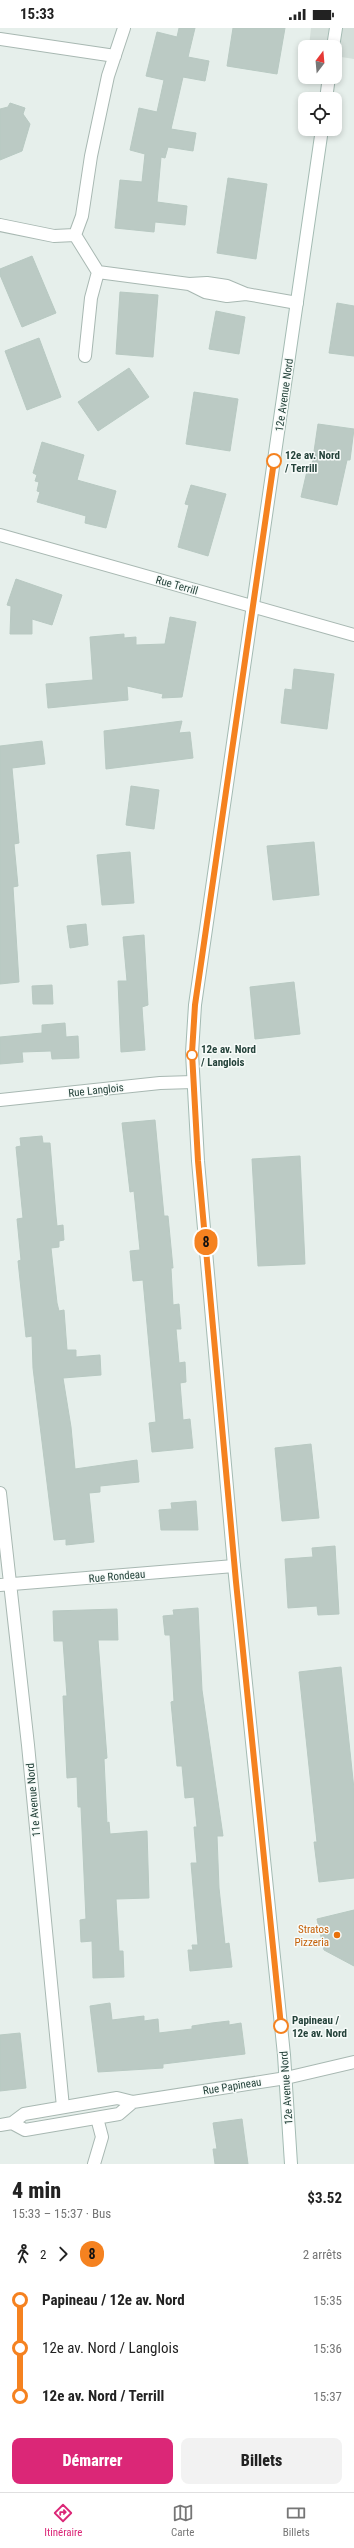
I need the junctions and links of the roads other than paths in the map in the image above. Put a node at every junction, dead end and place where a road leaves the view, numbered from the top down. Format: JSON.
{"nodes":[{"id":1,"x":124,"y":28,"type":"edge"},
{"id":2,"x":336,"y":28,"type":"edge"},
{"id":3,"x":0,"y":39,"type":"edge"},
{"id":4,"x":334,"y":40,"type":"edge"},
{"id":5,"x":115,"y":56,"type":"junction"},
{"id":6,"x":321,"y":136,"type":"edge"},
{"id":7,"x":0,"y":224,"type":"edge"},
{"id":8,"x":75,"y":235,"type":"junction"},
{"id":9,"x":98,"y":272,"type":"junction"},
{"id":10,"x":297,"y":303,"type":"junction"},
{"id":11,"x":85,"y":356,"type":"dead end"},
{"id":12,"x":0,"y":535,"type":"edge"},
{"id":13,"x":254,"y":606,"type":"junction"},
{"id":14,"x":354,"y":635,"type":"edge"},
{"id":15,"x":193,"y":1082,"type":"junction"},
{"id":16,"x":0,"y":1100,"type":"edge"},
{"id":17,"x":0,"y":1493,"type":"edge"},
{"id":18,"x":234,"y":1566,"type":"junction"},
{"id":19,"x":4,"y":1585,"type":"edge"},
{"id":20,"x":354,"y":2062,"type":"edge"},
{"id":21,"x":286,"y":2078,"type":"junction"},
{"id":22,"x":133,"y":2102,"type":"junction"},
{"id":23,"x":63,"y":2107,"type":"junction"},
{"id":24,"x":97,"y":2118,"type":"junction"},
{"id":25,"x":12,"y":2123,"type":"junction"},
{"id":26,"x":0,"y":2125,"type":"edge"},
{"id":27,"x":94,"y":2164,"type":"edge"},
{"id":28,"x":291,"y":2164,"type":"edge"}],
"edges":[{"from":1,"to":5,"type":"street"},
{"from":2,"to":4,"type":"street"},
{"from":3,"to":5,"type":"street"},
{"from":5,"to":8,"type":"street"},
{"from":6,"to":10,"type":"street","name":"12e Avenue Nord"},
{"from":7,"to":8,"type":"street"},
{"from":8,"to":9,"type":"street"},
{"from":9,"to":10,"type":"street"},
{"from":9,"to":11,"type":"street"},
{"from":10,"to":13,"type":"street","name":"12e Avenue Nord"},
{"from":12,"to":13,"type":"street","name":"Rue Terrill"},
{"from":13,"to":14,"type":"street","name":"Rue Terrill"},
{"from":13,"to":15,"type":"street","name":"12e Avenue Nord"},
{"from":15,"to":16,"type":"street","name":"Rue Langlois"},
{"from":15,"to":18,"type":"street","name":"12e Avenue Nord"},
{"from":17,"to":19,"type":"street","name":"11e Avenue Nord"},
{"from":18,"to":19,"type":"street","name":"Rue Rondeau"},
{"from":18,"to":21,"type":"street","name":"12e Avenue Nord"},
{"from":19,"to":23,"type":"street","name":"11e Avenue Nord"},
{"from":20,"to":21,"type":"street","name":"Rue Papineau"},
{"from":21,"to":22,"type":"street","name":"Rue Papineau"},
{"from":21,"to":28,"type":"street","name":"12e Avenue Nord"},
{"from":22,"to":23,"type":"street","name":"Rue Papineau"},
{"from":22,"to":24,"type":"street","name":"Rue Papineau"},
{"from":23,"to":25,"type":"street","name":"Rue Papineau"},
{"from":24,"to":25,"type":"street","name":"Rue Papineau"},
{"from":24,"to":27,"type":"street"},
{"from":25,"to":26,"type":"street","name":"Rue Papineau"}]}
